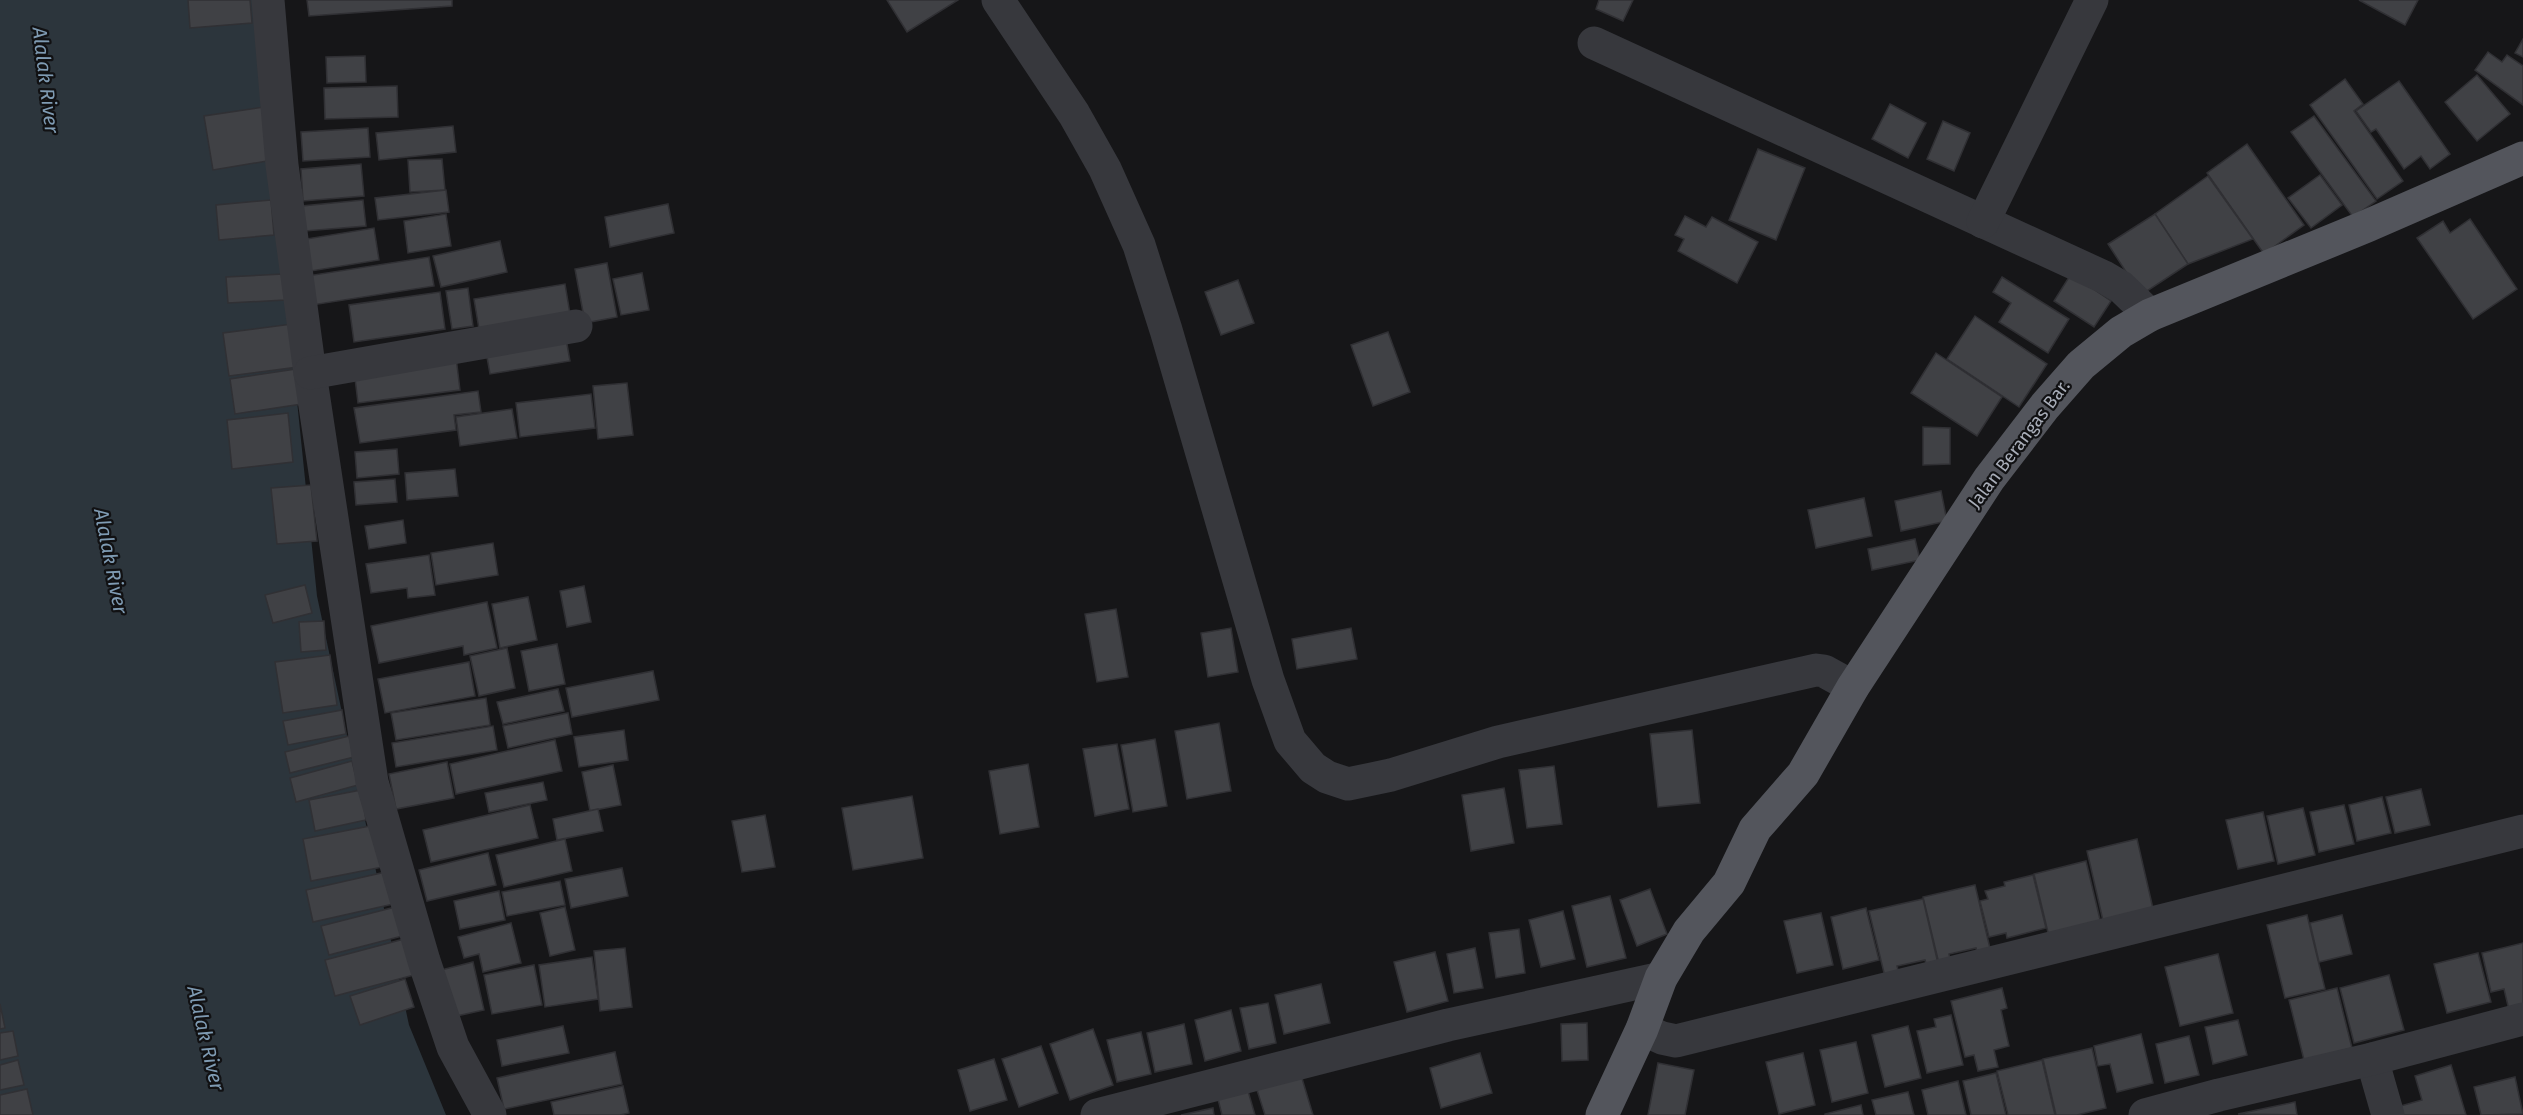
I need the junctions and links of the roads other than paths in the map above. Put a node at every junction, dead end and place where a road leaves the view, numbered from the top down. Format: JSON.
{"nodes":[{"id":1,"x":268,"y":0,"type":"edge"},
{"id":2,"x":998,"y":0,"type":"edge"},
{"id":3,"x":2092,"y":0,"type":"edge"},
{"id":4,"x":1594,"y":44,"type":"dead end"},
{"id":5,"x":2523,"y":158,"type":"edge"},
{"id":6,"x":1983,"y":222,"type":"junction"},
{"id":7,"x":2150,"y":315,"type":"junction"},
{"id":8,"x":576,"y":326,"type":"dead end"},
{"id":9,"x":310,"y":374,"type":"junction"},
{"id":10,"x":1852,"y":687,"type":"junction"},
{"id":11,"x":2523,"y":831,"type":"edge"},
{"id":12,"x":1661,"y":978,"type":"junction"},
{"id":13,"x":2523,"y":1019,"type":"edge"},
{"id":14,"x":1642,"y":1029,"type":"junction"},
{"id":15,"x":2372,"y":1059,"type":"junction"},
{"id":16,"x":2222,"y":1105,"type":"edge"},
{"id":17,"x":490,"y":1115,"type":"edge"},
{"id":18,"x":1097,"y":1115,"type":"edge"},
{"id":19,"x":1602,"y":1115,"type":"edge"},
{"id":20,"x":2145,"y":1115,"type":"edge"},
{"id":21,"x":2388,"y":1115,"type":"edge"}],
"edges":[{"from":1,"to":9,"type":"street"},
{"from":2,"to":10,"type":"street"},
{"from":3,"to":6,"type":"street"},
{"from":4,"to":6,"type":"street"},
{"from":5,"to":7,"type":"main road","name":"Jalan Berangas Bar."},
{"from":6,"to":7,"type":"street"},
{"from":7,"to":10,"type":"main road","name":"Jalan Berangas Bar."},
{"from":8,"to":9,"type":"street"},
{"from":9,"to":17,"type":"street"},
{"from":10,"to":12,"type":"main road","name":"Jalan Berangas Bar."},
{"from":11,"to":14,"type":"street"},
{"from":12,"to":14,"type":"main road","name":"Jalan Berangas Bar."},
{"from":12,"to":18,"type":"street"},
{"from":13,"to":15,"type":"street"},
{"from":14,"to":19,"type":"main road","name":"Jalan Berangas Bar."},
{"from":15,"to":16,"type":"street"},
{"from":15,"to":21,"type":"street"},
{"from":16,"to":20,"type":"street"}]}
